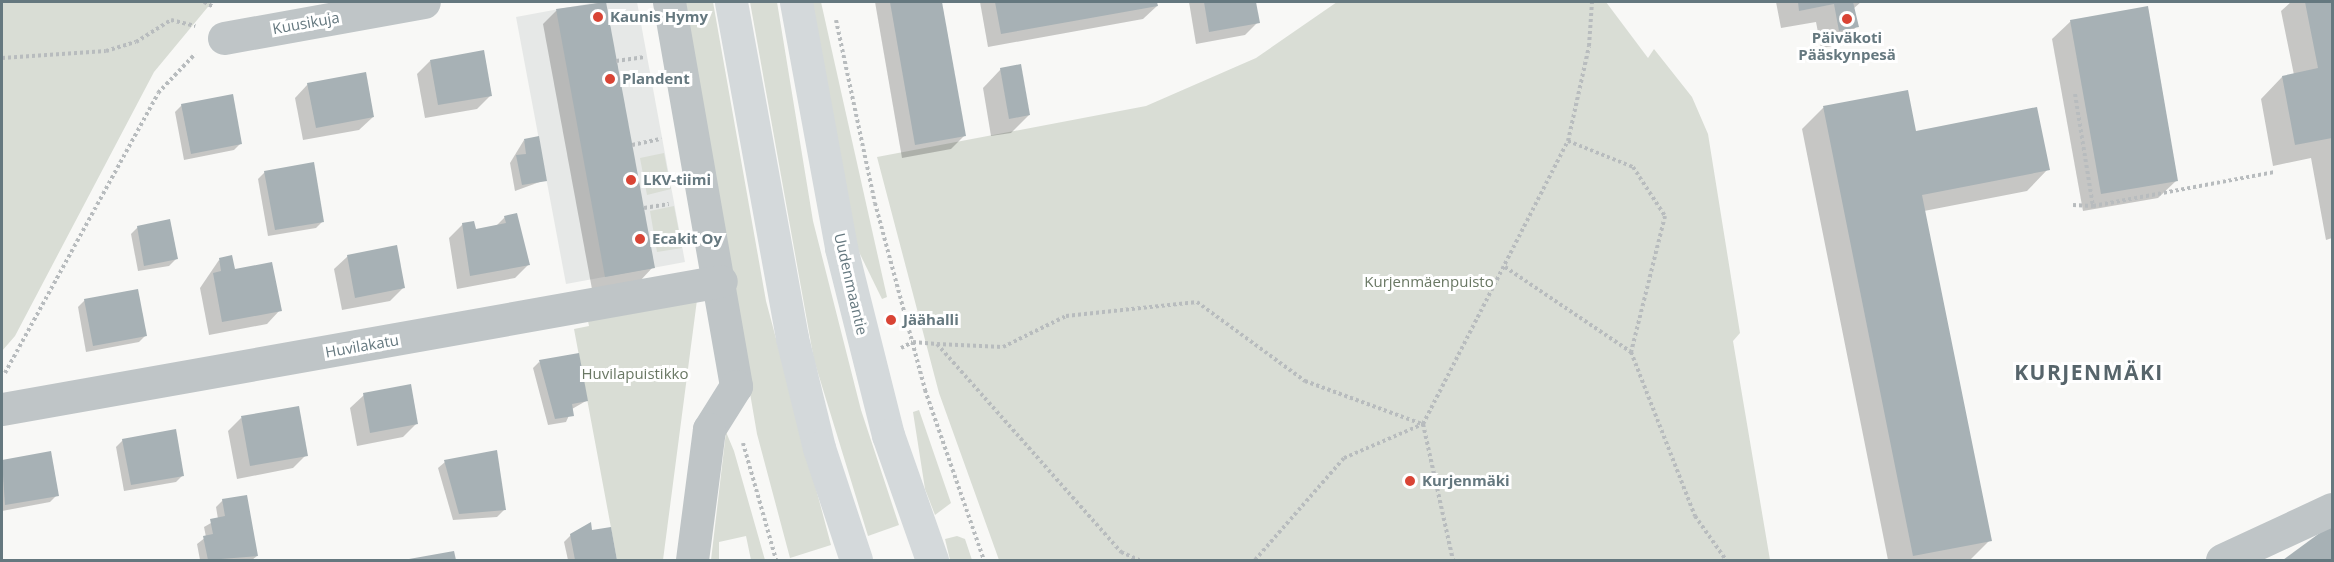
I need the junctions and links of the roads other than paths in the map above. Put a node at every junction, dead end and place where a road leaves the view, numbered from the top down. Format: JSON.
{"nodes":[{"id":1,"x":424,"y":2,"type":"edge"},
{"id":2,"x":669,"y":2,"type":"edge"},
{"id":3,"x":731,"y":2,"type":"edge"},
{"id":4,"x":796,"y":2,"type":"edge"},
{"id":5,"x":224,"y":38,"type":"road end"},
{"id":6,"x":722,"y":281,"type":"junction"},
{"id":7,"x":2,"y":409,"type":"edge"},
{"id":8,"x":2332,"y":509,"type":"edge"},
{"id":9,"x":692,"y":561,"type":"edge"},
{"id":10,"x":856,"y":561,"type":"edge"},
{"id":11,"x":932,"y":561,"type":"edge"},
{"id":12,"x":2222,"y":561,"type":"edge"}],
"edges":[{"from":1,"to":5,"type":"street","name":"Kuusikuja"},
{"from":2,"to":6,"type":"street"},
{"from":3,"to":10,"type":"main road"},
{"from":4,"to":11,"type":"main road","name":"Uudenmaantie"},
{"from":6,"to":7,"type":"street","name":"Huvilakatu"},
{"from":6,"to":9,"type":"street"},
{"from":8,"to":12,"type":"street"}]}
